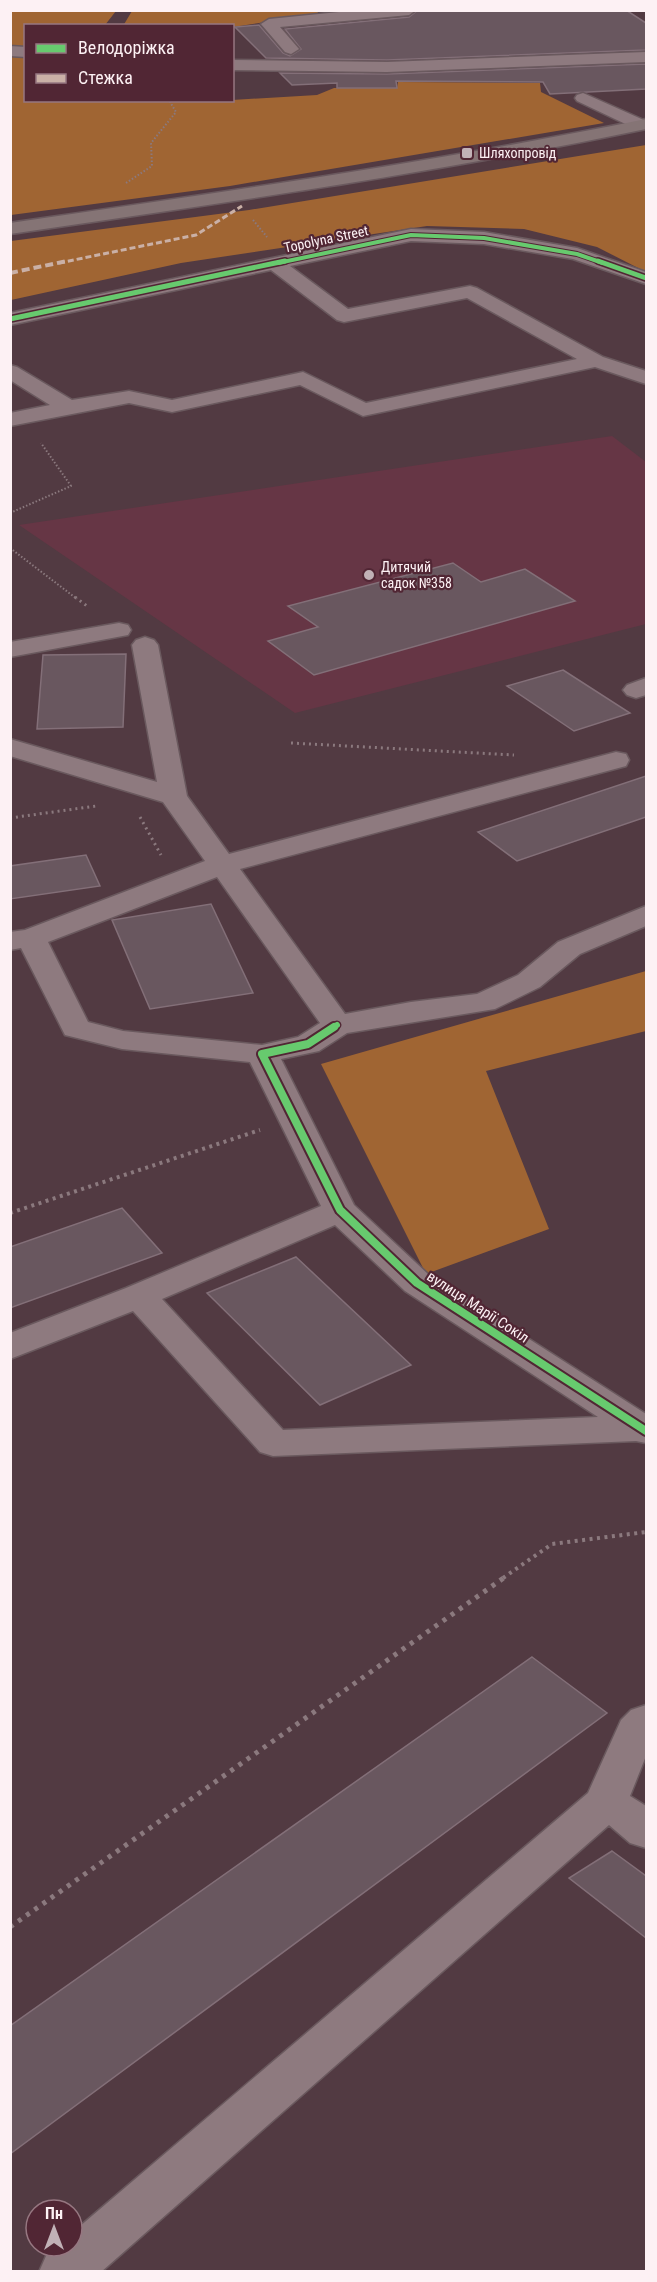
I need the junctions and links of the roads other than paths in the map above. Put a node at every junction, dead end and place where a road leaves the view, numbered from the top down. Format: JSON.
{"nodes":[{"id":1,"x":409,"y":10,"type":"edge"},
{"id":2,"x":291,"y":49,"type":"dead end"},
{"id":3,"x":646,"y":57,"type":"edge"},
{"id":4,"x":234,"y":65,"type":"edge"},
{"id":5,"x":582,"y":98,"type":"dead end"},
{"id":6,"x":645,"y":128,"type":"edge"},
{"id":7,"x":10,"y":229,"type":"edge"},
{"id":8,"x":281,"y":262,"type":"junction"},
{"id":9,"x":646,"y":278,"type":"edge"},
{"id":10,"x":10,"y":319,"type":"edge"},
{"id":11,"x":596,"y":361,"type":"junction"},
{"id":12,"x":10,"y":371,"type":"edge"},
{"id":13,"x":646,"y":378,"type":"edge"},
{"id":14,"x":68,"y":407,"type":"junction"},
{"id":15,"x":17,"y":418,"type":"edge"},
{"id":16,"x":119,"y":630,"type":"road end"},
{"id":17,"x":145,"y":645,"type":"dead end"},
{"id":18,"x":10,"y":650,"type":"edge"},
{"id":19,"x":10,"y":747,"type":"edge"},
{"id":20,"x":616,"y":760,"type":"dead end"},
{"id":21,"x":173,"y":796,"type":"junction"},
{"id":22,"x":222,"y":865,"type":"junction"},
{"id":23,"x":646,"y":915,"type":"edge"},
{"id":24,"x":21,"y":940,"type":"edge"},
{"id":25,"x":337,"y":1025,"type":"junction"},
{"id":26,"x":262,"y":1054,"type":"junction"},
{"id":27,"x":340,"y":1210,"type":"junction"},
{"id":28,"x":139,"y":1296,"type":"junction"},
{"id":29,"x":10,"y":1347,"type":"edge"},
{"id":30,"x":644,"y":1429,"type":"edge"},
{"id":31,"x":646,"y":1721,"type":"edge"},
{"id":32,"x":605,"y":1803,"type":"junction"},
{"id":33,"x":646,"y":1831,"type":"edge"},
{"id":34,"x":64,"y":2271,"type":"edge"}],
"edges":[{"from":1,"to":2,"type":"street"},
{"from":3,"to":4,"type":"street"},
{"from":5,"to":6,"type":"street"},
{"from":6,"to":7,"type":"main road"},
{"from":8,"to":9,"type":"street","name":"Topolyna Street"},
{"from":8,"to":10,"type":"street","name":"Topolyna Street"},
{"from":8,"to":11,"type":"street"},
{"from":11,"to":13,"type":"street"},
{"from":11,"to":14,"type":"street"},
{"from":12,"to":14,"type":"street"},
{"from":14,"to":15,"type":"street"},
{"from":16,"to":18,"type":"street"},
{"from":17,"to":21,"type":"street"},
{"from":19,"to":21,"type":"street"},
{"from":20,"to":22,"type":"street"},
{"from":21,"to":22,"type":"street"},
{"from":22,"to":24,"type":"street"},
{"from":22,"to":25,"type":"street"},
{"from":23,"to":25,"type":"street"},
{"from":24,"to":26,"type":"street"},
{"from":25,"to":26,"type":"street"},
{"from":26,"to":27,"type":"street","name":"вулиця Марії Сокіл"},
{"from":27,"to":28,"type":"street"},
{"from":27,"to":30,"type":"street","name":"вулиця Марії Сокіл"},
{"from":28,"to":29,"type":"street"},
{"from":28,"to":30,"type":"street"},
{"from":31,"to":32,"type":"street"},
{"from":32,"to":33,"type":"street"},
{"from":32,"to":34,"type":"street"}]}
